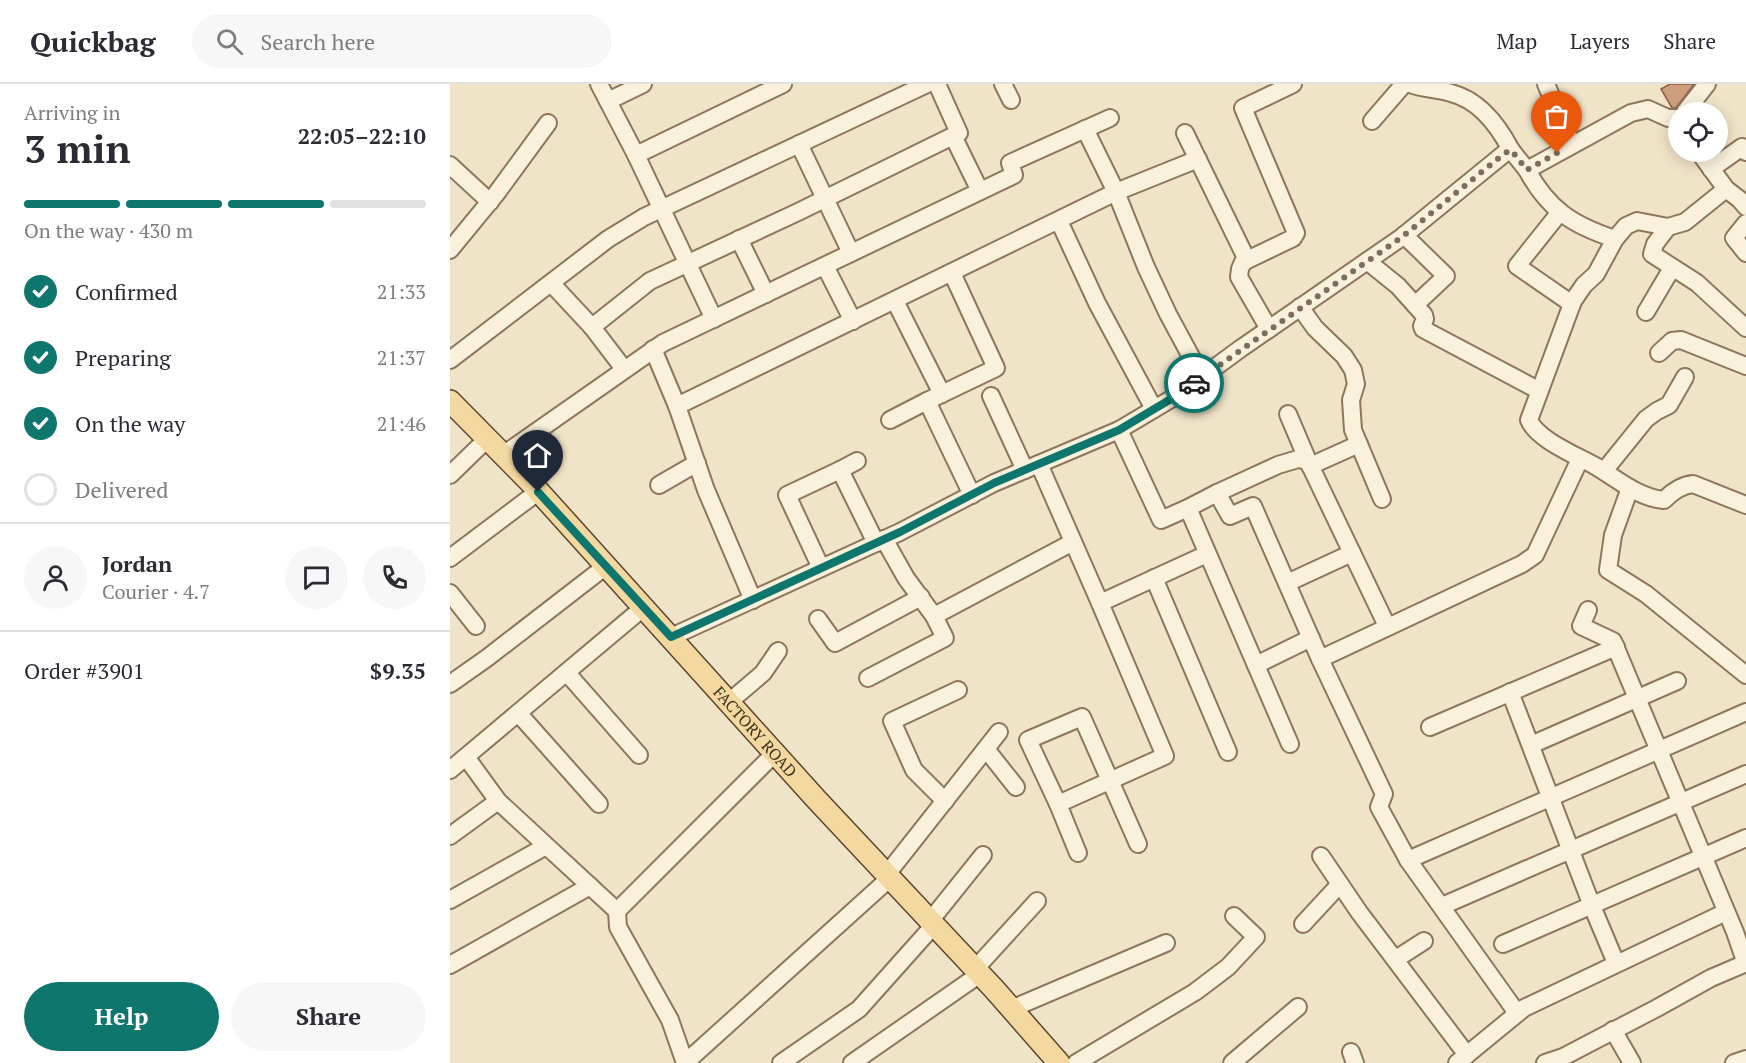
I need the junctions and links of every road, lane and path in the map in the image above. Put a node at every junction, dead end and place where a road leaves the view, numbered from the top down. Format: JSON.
{"nodes":[{"id":1,"x":599,"y":84,"type":"edge"},
{"id":2,"x":644,"y":84,"type":"edge"},
{"id":3,"x":927,"y":84,"type":"edge"},
{"id":4,"x":937,"y":84,"type":"edge"},
{"id":5,"x":1003,"y":84,"type":"edge"},
{"id":6,"x":1404,"y":84,"type":"edge"},
{"id":7,"x":1410,"y":84,"type":"edge"},
{"id":8,"x":1546,"y":84,"type":"edge"},
{"id":9,"x":777,"y":85,"type":"edge"},
{"id":10,"x":1285,"y":86,"type":"edge"},
{"id":11,"x":1702,"y":86,"type":"edge"},
{"id":12,"x":1011,"y":100,"type":"dead end"},
{"id":13,"x":608,"y":101,"type":"junction"},
{"id":14,"x":1691,"y":102,"type":"edge"},
{"id":15,"x":1110,"y":117,"type":"dead end"},
{"id":16,"x":1668,"y":118,"type":"edge"},
{"id":17,"x":1372,"y":121,"type":"dead end"},
{"id":18,"x":548,"y":123,"type":"dead end"},
{"id":19,"x":1086,"y":129,"type":"junction"},
{"id":20,"x":1185,"y":133,"type":"dead end"},
{"id":21,"x":952,"y":136,"type":"junction"},
{"id":22,"x":799,"y":144,"type":"junction"},
{"id":23,"x":1572,"y":145,"type":"junction"},
{"id":24,"x":1511,"y":150,"type":"junction"},
{"id":25,"x":1746,"y":152,"type":"edge"},
{"id":26,"x":636,"y":155,"type":"junction"},
{"id":27,"x":1198,"y":159,"type":"junction"},
{"id":28,"x":1706,"y":162,"type":"edge"},
{"id":29,"x":450,"y":165,"type":"edge"},
{"id":30,"x":1711,"y":169,"type":"junction"},
{"id":31,"x":1527,"y":170,"type":"junction"},
{"id":32,"x":1726,"y":189,"type":"junction"},
{"id":33,"x":980,"y":191,"type":"junction"},
{"id":34,"x":1116,"y":192,"type":"junction"},
{"id":35,"x":825,"y":199,"type":"junction"},
{"id":36,"x":490,"y":202,"type":"junction"},
{"id":37,"x":1746,"y":207,"type":"edge"},
{"id":38,"x":663,"y":209,"type":"junction"},
{"id":39,"x":1560,"y":212,"type":"junction"},
{"id":40,"x":1059,"y":221,"type":"junction"},
{"id":41,"x":1746,"y":223,"type":"edge"},
{"id":42,"x":1668,"y":227,"type":"junction"},
{"id":43,"x":1404,"y":235,"type":"junction"},
{"id":44,"x":739,"y":239,"type":"junction"},
{"id":45,"x":1615,"y":239,"type":"junction"},
{"id":46,"x":450,"y":250,"type":"edge"},
{"id":47,"x":851,"y":253,"type":"junction"},
{"id":48,"x":1746,"y":253,"type":"edge"},
{"id":49,"x":1247,"y":260,"type":"junction"},
{"id":50,"x":1367,"y":261,"type":"junction"},
{"id":51,"x":688,"y":263,"type":"junction"},
{"id":52,"x":825,"y":266,"type":"junction"},
{"id":53,"x":1672,"y":268,"type":"junction"},
{"id":54,"x":952,"y":273,"type":"junction"},
{"id":55,"x":551,"y":283,"type":"junction"},
{"id":56,"x":766,"y":294,"type":"junction"},
{"id":57,"x":895,"y":301,"type":"junction"},
{"id":58,"x":1572,"y":304,"type":"junction"},
{"id":59,"x":1415,"y":305,"type":"junction"},
{"id":60,"x":1300,"y":307,"type":"junction"},
{"id":61,"x":1646,"y":312,"type":"dead end"},
{"id":62,"x":714,"y":319,"type":"junction"},
{"id":63,"x":853,"y":321,"type":"junction"},
{"id":64,"x":592,"y":327,"type":"junction"},
{"id":65,"x":1746,"y":328,"type":"edge"},
{"id":66,"x":1269,"y":329,"type":"junction"},
{"id":67,"x":653,"y":349,"type":"junction"},
{"id":68,"x":1659,"y":353,"type":"dead end"},
{"id":69,"x":450,"y":360,"type":"edge"},
{"id":70,"x":1746,"y":366,"type":"edge"},
{"id":71,"x":624,"y":369,"type":"junction"},
{"id":72,"x":1202,"y":377,"type":"junction"},
{"id":73,"x":1684,"y":377,"type":"dead end"},
{"id":74,"x":1538,"y":390,"type":"junction"},
{"id":75,"x":991,"y":396,"type":"dead end"},
{"id":76,"x":934,"y":397,"type":"junction"},
{"id":77,"x":450,"y":402,"type":"edge"},
{"id":78,"x":677,"y":406,"type":"junction"},
{"id":79,"x":1154,"y":409,"type":"junction"},
{"id":80,"x":1288,"y":414,"type":"dead end"},
{"id":81,"x":890,"y":420,"type":"dead end"},
{"id":82,"x":1119,"y":430,"type":"junction"},
{"id":83,"x":487,"y":439,"type":"junction"},
{"id":84,"x":1359,"y":444,"type":"junction"},
{"id":85,"x":503,"y":455,"type":"junction"},
{"id":86,"x":1580,"y":459,"type":"junction"},
{"id":87,"x":857,"y":461,"type":"dead end"},
{"id":88,"x":697,"y":463,"type":"junction"},
{"id":89,"x":1309,"y":464,"type":"junction"},
{"id":90,"x":1032,"y":467,"type":"junction"},
{"id":91,"x":840,"y":470,"type":"junction"},
{"id":92,"x":1604,"y":471,"type":"junction"},
{"id":93,"x":450,"y":475,"type":"edge"},
{"id":94,"x":659,"y":485,"type":"dead end"},
{"id":95,"x":1630,"y":488,"type":"junction"},
{"id":96,"x":538,"y":492,"type":"junction"},
{"id":97,"x":1217,"y":493,"type":"junction"},
{"id":98,"x":972,"y":495,"type":"junction"},
{"id":99,"x":1382,"y":498,"type":"dead end"},
{"id":100,"x":1746,"y":505,"type":"edge"},
{"id":101,"x":1188,"y":508,"type":"junction"},
{"id":102,"x":880,"y":541,"type":"junction"},
{"id":103,"x":1073,"y":542,"type":"junction"},
{"id":104,"x":1352,"y":553,"type":"junction"},
{"id":105,"x":1208,"y":554,"type":"junction"},
{"id":106,"x":450,"y":558,"type":"edge"},
{"id":107,"x":606,"y":566,"type":"junction"},
{"id":108,"x":821,"y":568,"type":"junction"},
{"id":109,"x":1154,"y":578,"type":"junction"},
{"id":110,"x":1287,"y":583,"type":"junction"},
{"id":111,"x":450,"y":593,"type":"edge"},
{"id":112,"x":921,"y":597,"type":"junction"},
{"id":113,"x":753,"y":600,"type":"junction"},
{"id":114,"x":1100,"y":603,"type":"junction"},
{"id":115,"x":644,"y":607,"type":"junction"},
{"id":116,"x":1587,"y":610,"type":"dead end"},
{"id":117,"x":934,"y":616,"type":"junction"},
{"id":118,"x":818,"y":619,"type":"dead end"},
{"id":119,"x":476,"y":626,"type":"dead end"},
{"id":120,"x":1387,"y":626,"type":"junction"},
{"id":121,"x":671,"y":637,"type":"junction"},
{"id":122,"x":1311,"y":638,"type":"junction"},
{"id":123,"x":1616,"y":647,"type":"junction"},
{"id":124,"x":778,"y":651,"type":"dead end"},
{"id":125,"x":1320,"y":659,"type":"junction"},
{"id":126,"x":1256,"y":665,"type":"junction"},
{"id":127,"x":567,"y":673,"type":"junction"},
{"id":128,"x":1746,"y":675,"type":"edge"},
{"id":129,"x":868,"y":678,"type":"dead end"},
{"id":130,"x":1677,"y":681,"type":"dead end"},
{"id":131,"x":450,"y":684,"type":"edge"},
{"id":132,"x":958,"y":690,"type":"dead end"},
{"id":133,"x":1510,"y":692,"type":"junction"},
{"id":134,"x":1637,"y":698,"type":"junction"},
{"id":135,"x":729,"y":702,"type":"junction"},
{"id":136,"x":1746,"y":712,"type":"edge"},
{"id":137,"x":519,"y":714,"type":"junction"},
{"id":138,"x":1430,"y":727,"type":"dead end"},
{"id":139,"x":999,"y":732,"type":"dead end"},
{"id":140,"x":1290,"y":744,"type":"dead end"},
{"id":141,"x":1531,"y":745,"type":"junction"},
{"id":142,"x":986,"y":749,"type":"junction"},
{"id":143,"x":1659,"y":751,"type":"junction"},
{"id":144,"x":1228,"y":752,"type":"dead end"},
{"id":145,"x":775,"y":753,"type":"junction"},
{"id":146,"x":639,"y":755,"type":"dead end"},
{"id":147,"x":466,"y":757,"type":"junction"},
{"id":148,"x":450,"y":770,"type":"edge"},
{"id":149,"x":1746,"y":774,"type":"edge"},
{"id":150,"x":1110,"y":781,"type":"junction"},
{"id":151,"x":1016,"y":787,"type":"dead end"},
{"id":152,"x":1551,"y":798,"type":"junction"},
{"id":153,"x":498,"y":801,"type":"junction"},
{"id":154,"x":945,"y":801,"type":"junction"},
{"id":155,"x":1680,"y":802,"type":"junction"},
{"id":156,"x":599,"y":804,"type":"dead end"},
{"id":157,"x":1058,"y":804,"type":"junction"},
{"id":158,"x":450,"y":836,"type":"edge"},
{"id":159,"x":1746,"y":838,"type":"edge"},
{"id":160,"x":1138,"y":844,"type":"dead end"},
{"id":161,"x":546,"y":846,"type":"junction"},
{"id":162,"x":1570,"y":850,"type":"junction"},
{"id":163,"x":1078,"y":853,"type":"dead end"},
{"id":164,"x":983,"y":855,"type":"dead end"},
{"id":165,"x":1321,"y":856,"type":"dead end"},
{"id":166,"x":1704,"y":858,"type":"junction"},
{"id":167,"x":1408,"y":860,"type":"junction"},
{"id":168,"x":888,"y":876,"type":"junction"},
{"id":169,"x":1340,"y":884,"type":"junction"},
{"id":170,"x":590,"y":886,"type":"junction"},
{"id":171,"x":450,"y":900,"type":"edge"},
{"id":172,"x":1037,"y":902,"type":"dead end"},
{"id":173,"x":1442,"y":906,"type":"junction"},
{"id":174,"x":1592,"y":906,"type":"junction"},
{"id":175,"x":617,"y":911,"type":"junction"},
{"id":176,"x":1726,"y":912,"type":"junction"},
{"id":177,"x":1234,"y":916,"type":"dead end"},
{"id":178,"x":932,"y":923,"type":"junction"},
{"id":179,"x":1303,"y":924,"type":"dead end"},
{"id":180,"x":1424,"y":941,"type":"dead end"},
{"id":181,"x":1166,"y":943,"type":"dead end"},
{"id":182,"x":1503,"y":944,"type":"dead end"},
{"id":183,"x":1745,"y":958,"type":"edge"},
{"id":184,"x":1396,"y":959,"type":"junction"},
{"id":185,"x":1616,"y":963,"type":"junction"},
{"id":186,"x":450,"y":965,"type":"edge"},
{"id":187,"x":977,"y":971,"type":"junction"},
{"id":188,"x":1298,"y":1007,"type":"dead end"},
{"id":189,"x":1011,"y":1009,"type":"junction"},
{"id":190,"x":1517,"y":1013,"type":"junction"},
{"id":191,"x":1613,"y":1030,"type":"junction"},
{"id":192,"x":1469,"y":1058,"type":"edge"},
{"id":193,"x":1746,"y":1059,"type":"edge"},
{"id":194,"x":1550,"y":1062,"type":"edge"},
{"id":195,"x":685,"y":1063,"type":"edge"},
{"id":196,"x":781,"y":1063,"type":"edge"},
{"id":197,"x":852,"y":1063,"type":"edge"},
{"id":198,"x":1059,"y":1063,"type":"edge"},
{"id":199,"x":1076,"y":1063,"type":"edge"},
{"id":200,"x":1232,"y":1063,"type":"edge"},
{"id":201,"x":1632,"y":1063,"type":"edge"},
{"id":202,"x":1734,"y":1063,"type":"edge"}],
"edges":[{"from":1,"to":13,"type":"street"},
{"from":2,"to":13,"type":"street"},
{"from":3,"to":22,"type":"street"},
{"from":4,"to":21,"type":"street"},
{"from":5,"to":12,"type":"street"},
{"from":6,"to":17,"type":"street"},
{"from":7,"to":24,"type":"street"},
{"from":8,"to":23,"type":"street"},
{"from":9,"to":26,"type":"street"},
{"from":10,"to":49,"type":"street"},
{"from":11,"to":14,"type":"street"},
{"from":13,"to":26,"type":"street"},
{"from":15,"to":19,"type":"street"},
{"from":16,"to":23,"type":"street"},
{"from":18,"to":36,"type":"street"},
{"from":19,"to":33,"type":"street"},
{"from":19,"to":34,"type":"street"},
{"from":20,"to":27,"type":"street"},
{"from":21,"to":33,"type":"street"},
{"from":21,"to":35,"type":"street"},
{"from":22,"to":35,"type":"street"},
{"from":22,"to":38,"type":"street"},
{"from":23,"to":31,"type":"street"},
{"from":24,"to":31,"type":"street"},
{"from":24,"to":43,"type":"street"},
{"from":25,"to":30,"type":"street"},
{"from":26,"to":38,"type":"street"},
{"from":27,"to":34,"type":"street"},
{"from":27,"to":49,"type":"street"},
{"from":28,"to":30,"type":"street"},
{"from":29,"to":36,"type":"street"},
{"from":30,"to":32,"type":"street"},
{"from":31,"to":39,"type":"street"},
{"from":32,"to":37,"type":"street"},
{"from":32,"to":42,"type":"street"},
{"from":33,"to":47,"type":"street"},
{"from":34,"to":40,"type":"street"},
{"from":34,"to":72,"type":"street"},
{"from":35,"to":44,"type":"street"},
{"from":35,"to":47,"type":"street"},
{"from":36,"to":46,"type":"street"},
{"from":38,"to":51,"type":"street"},
{"from":38,"to":55,"type":"street"},
{"from":39,"to":45,"type":"street"},
{"from":39,"to":58,"type":"street"},
{"from":40,"to":54,"type":"street"},
{"from":40,"to":79,"type":"street"},
{"from":41,"to":48,"type":"street"},
{"from":42,"to":45,"type":"street"},
{"from":42,"to":53,"type":"street"},
{"from":43,"to":50,"type":"street"},
{"from":43,"to":59,"type":"street"},
{"from":44,"to":51,"type":"street"},
{"from":44,"to":56,"type":"street"},
{"from":45,"to":58,"type":"street"},
{"from":47,"to":52,"type":"street"},
{"from":49,"to":66,"type":"street"},
{"from":50,"to":59,"type":"street"},
{"from":50,"to":60,"type":"street"},
{"from":51,"to":62,"type":"street"},
{"from":51,"to":64,"type":"street"},
{"from":52,"to":56,"type":"street"},
{"from":52,"to":63,"type":"street"},
{"from":53,"to":61,"type":"street"},
{"from":53,"to":65,"type":"street"},
{"from":54,"to":57,"type":"street"},
{"from":54,"to":76,"type":"street"},
{"from":55,"to":64,"type":"street"},
{"from":55,"to":69,"type":"street"},
{"from":56,"to":62,"type":"street"},
{"from":57,"to":63,"type":"street"},
{"from":57,"to":76,"type":"street"},
{"from":58,"to":74,"type":"street"},
{"from":59,"to":74,"type":"street"},
{"from":60,"to":66,"type":"street"},
{"from":60,"to":84,"type":"street"},
{"from":62,"to":67,"type":"street"},
{"from":63,"to":78,"type":"street"},
{"from":64,"to":71,"type":"street"},
{"from":66,"to":72,"type":"street"},
{"from":67,"to":71,"type":"street"},
{"from":67,"to":78,"type":"street"},
{"from":68,"to":70,"type":"street"},
{"from":71,"to":85,"type":"street"},
{"from":72,"to":79,"type":"street"},
{"from":73,"to":92,"type":"street"},
{"from":74,"to":86,"type":"street"},
{"from":75,"to":90,"type":"street"},
{"from":76,"to":81,"type":"street"},
{"from":76,"to":98,"type":"street"},
{"from":77,"to":83,"type":"main road","name":"FACTORY ROAD"},
{"from":78,"to":88,"type":"street"},
{"from":79,"to":82,"type":"street"},
{"from":80,"to":89,"type":"street"},
{"from":82,"to":90,"type":"street"},
{"from":82,"to":101,"type":"street"},
{"from":83,"to":85,"type":"main road","name":"FACTORY ROAD"},
{"from":83,"to":93,"type":"street"},
{"from":84,"to":89,"type":"street"},
{"from":84,"to":99,"type":"street"},
{"from":85,"to":96,"type":"main road","name":"FACTORY ROAD"},
{"from":86,"to":92,"type":"street"},
{"from":86,"to":120,"type":"street"},
{"from":87,"to":91,"type":"street"},
{"from":88,"to":94,"type":"street"},
{"from":88,"to":113,"type":"street"},
{"from":89,"to":97,"type":"street"},
{"from":89,"to":104,"type":"street"},
{"from":90,"to":98,"type":"street"},
{"from":90,"to":103,"type":"street"},
{"from":91,"to":102,"type":"street"},
{"from":91,"to":108,"type":"street"},
{"from":92,"to":95,"type":"street"},
{"from":95,"to":100,"type":"street"},
{"from":95,"to":128,"type":"street"},
{"from":96,"to":106,"type":"street"},
{"from":96,"to":107,"type":"main road","name":"FACTORY ROAD"},
{"from":97,"to":101,"type":"street"},
{"from":97,"to":110,"type":"street"},
{"from":98,"to":102,"type":"street"},
{"from":101,"to":105,"type":"street"},
{"from":102,"to":108,"type":"street"},
{"from":102,"to":112,"type":"street"},
{"from":103,"to":114,"type":"street"},
{"from":103,"to":117,"type":"street"},
{"from":104,"to":110,"type":"street"},
{"from":104,"to":120,"type":"street"},
{"from":105,"to":109,"type":"street"},
{"from":105,"to":126,"type":"street"},
{"from":107,"to":115,"type":"main road","name":"FACTORY ROAD"},
{"from":107,"to":131,"type":"street"},
{"from":108,"to":113,"type":"street"},
{"from":109,"to":114,"type":"street"},
{"from":109,"to":144,"type":"street"},
{"from":110,"to":122,"type":"street"},
{"from":111,"to":119,"type":"street"},
{"from":112,"to":117,"type":"street"},
{"from":112,"to":118,"type":"street"},
{"from":113,"to":121,"type":"street"},
{"from":114,"to":150,"type":"street"},
{"from":115,"to":121,"type":"main road","name":"FACTORY ROAD"},
{"from":115,"to":127,"type":"street"},
{"from":116,"to":123,"type":"street"},
{"from":117,"to":129,"type":"street"},
{"from":120,"to":125,"type":"street"},
{"from":121,"to":135,"type":"main road","name":"FACTORY ROAD"},
{"from":122,"to":125,"type":"street"},
{"from":122,"to":126,"type":"street"},
{"from":123,"to":133,"type":"street"},
{"from":123,"to":134,"type":"street"},
{"from":124,"to":135,"type":"street"},
{"from":125,"to":167,"type":"street"},
{"from":126,"to":140,"type":"street"},
{"from":127,"to":137,"type":"street"},
{"from":127,"to":146,"type":"street"},
{"from":130,"to":134,"type":"street"},
{"from":132,"to":154,"type":"street"},
{"from":133,"to":138,"type":"street"},
{"from":133,"to":141,"type":"street"},
{"from":134,"to":141,"type":"street"},
{"from":134,"to":143,"type":"street"},
{"from":135,"to":145,"type":"main road","name":"FACTORY ROAD"},
{"from":136,"to":143,"type":"street"},
{"from":137,"to":147,"type":"street"},
{"from":137,"to":156,"type":"street"},
{"from":139,"to":142,"type":"street"},
{"from":141,"to":152,"type":"street"},
{"from":142,"to":151,"type":"street"},
{"from":142,"to":154,"type":"street"},
{"from":143,"to":152,"type":"street"},
{"from":143,"to":155,"type":"street"},
{"from":145,"to":168,"type":"main road","name":"FACTORY ROAD"},
{"from":145,"to":175,"type":"street"},
{"from":147,"to":148,"type":"street"},
{"from":147,"to":153,"type":"street"},
{"from":149,"to":155,"type":"street"},
{"from":150,"to":157,"type":"street"},
{"from":150,"to":157,"type":"street"},
{"from":150,"to":160,"type":"street"},
{"from":152,"to":162,"type":"street"},
{"from":152,"to":167,"type":"street"},
{"from":153,"to":158,"type":"street"},
{"from":153,"to":161,"type":"street"},
{"from":154,"to":168,"type":"street"},
{"from":155,"to":162,"type":"street"},
{"from":155,"to":166,"type":"street"},
{"from":157,"to":163,"type":"street"},
{"from":159,"to":166,"type":"street"},
{"from":161,"to":170,"type":"street"},
{"from":161,"to":171,"type":"street"},
{"from":162,"to":173,"type":"street"},
{"from":162,"to":174,"type":"street"},
{"from":164,"to":178,"type":"street"},
{"from":165,"to":169,"type":"street"},
{"from":166,"to":174,"type":"street"},
{"from":166,"to":176,"type":"street"},
{"from":167,"to":173,"type":"street"},
{"from":168,"to":178,"type":"main road","name":"FACTORY ROAD"},
{"from":168,"to":195,"type":"street"},
{"from":169,"to":179,"type":"street"},
{"from":169,"to":184,"type":"street"},
{"from":170,"to":175,"type":"street"},
{"from":170,"to":186,"type":"street"},
{"from":172,"to":187,"type":"street"},
{"from":173,"to":190,"type":"street"},
{"from":174,"to":182,"type":"street"},
{"from":174,"to":185,"type":"street"},
{"from":175,"to":195,"type":"street"},
{"from":176,"to":183,"type":"street"},
{"from":176,"to":185,"type":"street"},
{"from":177,"to":199,"type":"street"},
{"from":178,"to":187,"type":"main road","name":"FACTORY ROAD"},
{"from":178,"to":196,"type":"street"},
{"from":180,"to":184,"type":"street"},
{"from":181,"to":189,"type":"street"},
{"from":183,"to":191,"type":"street"},
{"from":184,"to":192,"type":"street"},
{"from":185,"to":190,"type":"street"},
{"from":187,"to":189,"type":"main road","name":"FACTORY ROAD"},
{"from":187,"to":197,"type":"street"},
{"from":188,"to":200,"type":"street"},
{"from":189,"to":198,"type":"main road","name":"FACTORY ROAD"},
{"from":190,"to":192,"type":"street"},
{"from":191,"to":194,"type":"street"},
{"from":191,"to":201,"type":"street"},
{"from":193,"to":202,"type":"street"}]}
